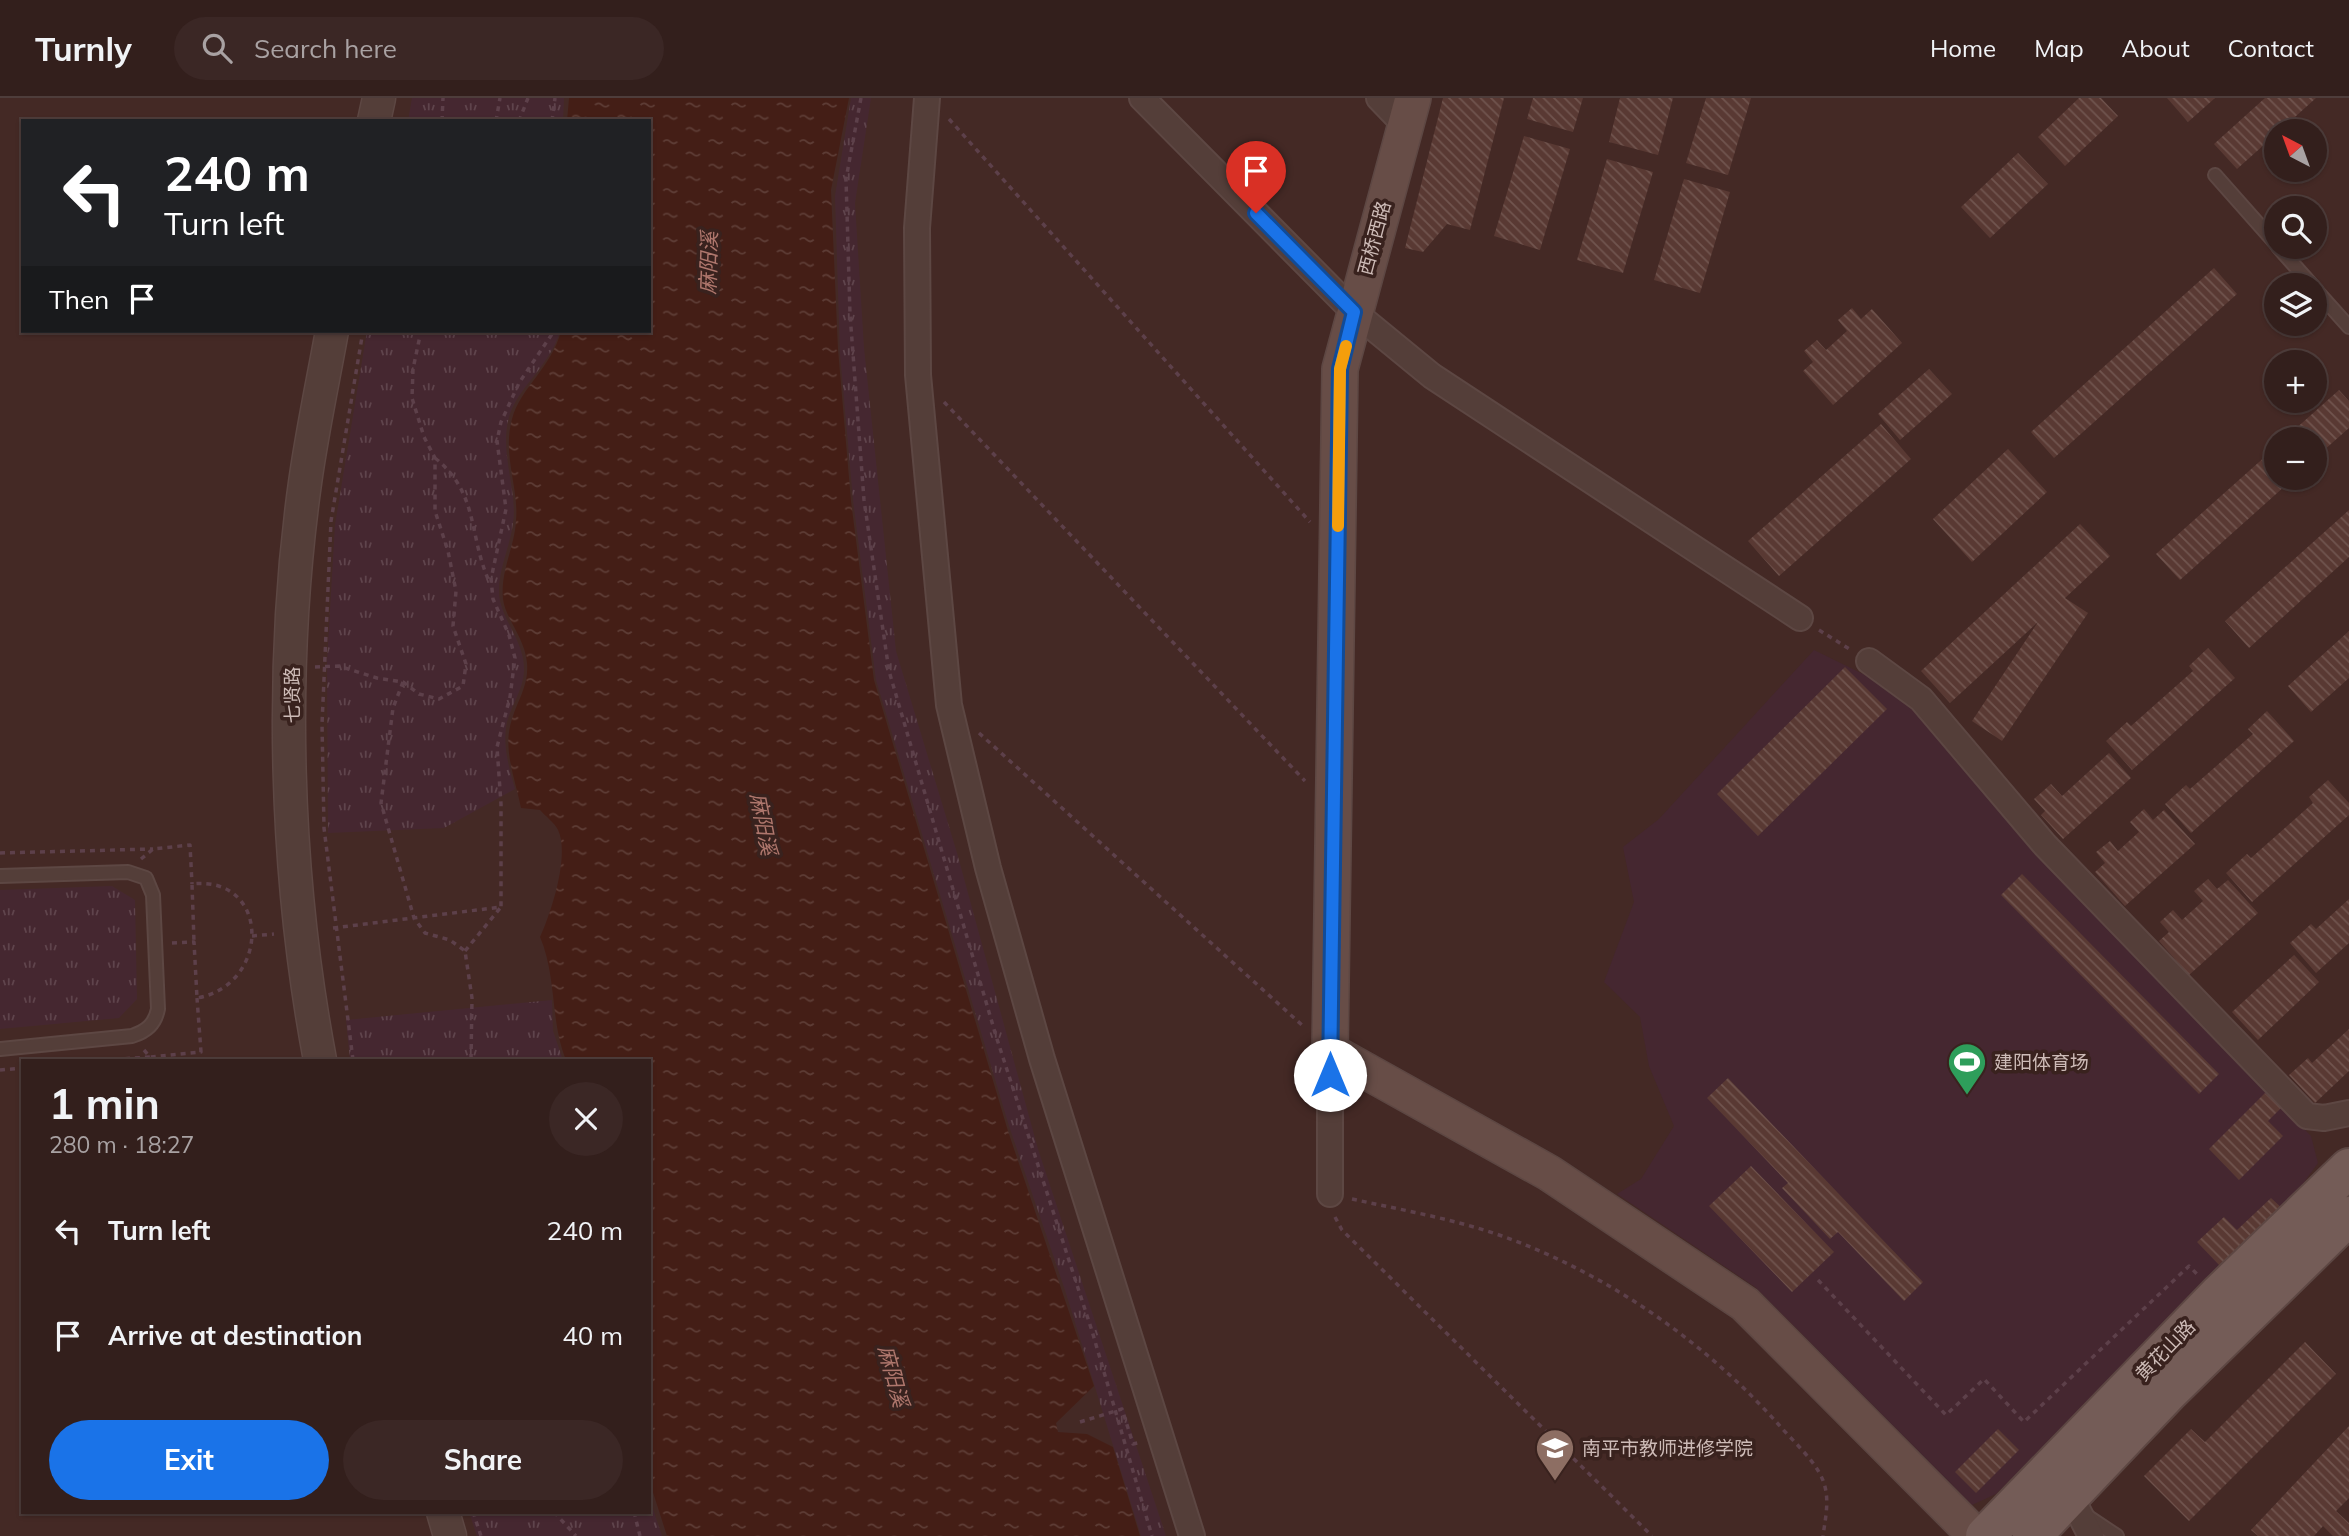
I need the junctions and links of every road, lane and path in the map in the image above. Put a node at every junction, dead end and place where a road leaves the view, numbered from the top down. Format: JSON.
{"nodes":[{"id":1,"x":379,"y":98,"type":"edge"},
{"id":2,"x":443,"y":98,"type":"edge"},
{"id":3,"x":500,"y":98,"type":"edge"},
{"id":4,"x":528,"y":98,"type":"edge"},
{"id":5,"x":555,"y":98,"type":"edge"},
{"id":6,"x":927,"y":98,"type":"edge"},
{"id":7,"x":1142,"y":98,"type":"edge"},
{"id":8,"x":1379,"y":98,"type":"edge"},
{"id":9,"x":1409,"y":111,"type":"edge"},
{"id":10,"x":374,"y":119,"type":"edge"},
{"id":11,"x":442,"y":119,"type":"edge"},
{"id":12,"x":496,"y":119,"type":"edge"},
{"id":13,"x":520,"y":119,"type":"edge"},
{"id":14,"x":552,"y":119,"type":"edge"},
{"id":15,"x":948,"y":119,"type":"dead end"},
{"id":16,"x":2215,"y":175,"type":"dead end"},
{"id":17,"x":2264,"y":231,"type":"edge"},
{"id":18,"x":2289,"y":259,"type":"edge"},
{"id":19,"x":2301,"y":273,"type":"edge"},
{"id":20,"x":2327,"y":302,"type":"edge"},
{"id":21,"x":1354,"y":312,"type":"junction"},
{"id":22,"x":2349,"y":327,"type":"edge"},
{"id":23,"x":332,"y":333,"type":"edge"},
{"id":24,"x":363,"y":333,"type":"edge"},
{"id":25,"x":421,"y":333,"type":"edge"},
{"id":26,"x":553,"y":333,"type":"edge"},
{"id":27,"x":918,"y":375,"type":"junction"},
{"id":28,"x":435,"y":457,"type":"junction"},
{"id":29,"x":1338,"y":552,"type":"junction"},
{"id":30,"x":492,"y":586,"type":"junction"},
{"id":31,"x":1800,"y":618,"type":"joint"},
{"id":32,"x":1869,"y":661,"type":"joint"},
{"id":33,"x":292,"y":666,"type":"junction"},
{"id":34,"x":324,"y":667,"type":"junction"},
{"id":35,"x":403,"y":682,"type":"junction"},
{"id":36,"x":949,"y":705,"type":"junction"},
{"id":37,"x":1334,"y":811,"type":"junction"},
{"id":38,"x":153,"y":849,"type":"junction"},
{"id":39,"x":0,"y":853,"type":"edge"},
{"id":40,"x":128,"y":872,"type":"junction"},
{"id":41,"x":0,"y":876,"type":"edge"},
{"id":42,"x":192,"y":884,"type":"junction"},
{"id":43,"x":501,"y":907,"type":"junction"},
{"id":44,"x":414,"y":918,"type":"junction"},
{"id":45,"x":335,"y":928,"type":"junction"},
{"id":46,"x":194,"y":942,"type":"junction"},
{"id":47,"x":156,"y":944,"type":"junction"},
{"id":48,"x":465,"y":951,"type":"junction"},
{"id":49,"x":198,"y":998,"type":"junction"},
{"id":50,"x":132,"y":1036,"type":"junction"},
{"id":51,"x":0,"y":1049,"type":"edge"},
{"id":52,"x":1330,"y":1051,"type":"junction"},
{"id":53,"x":150,"y":1056,"type":"junction"},
{"id":54,"x":116,"y":1059,"type":"edge"},
{"id":55,"x":320,"y":1059,"type":"edge"},
{"id":56,"x":354,"y":1059,"type":"edge"},
{"id":57,"x":471,"y":1059,"type":"edge"},
{"id":58,"x":21,"y":1068,"type":"edge"},
{"id":59,"x":0,"y":1070,"type":"edge"},
{"id":60,"x":2349,"y":1114,"type":"edge"},
{"id":61,"x":2349,"y":1168,"type":"edge"},
{"id":62,"x":1330,"y":1194,"type":"junction"},
{"id":63,"x":2349,"y":1216,"type":"edge"},
{"id":64,"x":1818,"y":1280,"type":"dead end"},
{"id":65,"x":2218,"y":1295,"type":"junction"},
{"id":66,"x":1080,"y":1422,"type":"dead end"},
{"id":67,"x":1133,"y":1444,"type":"dead end"},
{"id":68,"x":2075,"y":1503,"type":"junction"},
{"id":69,"x":444,"y":1514,"type":"edge"},
{"id":70,"x":474,"y":1514,"type":"edge"},
{"id":71,"x":556,"y":1514,"type":"edge"},
{"id":72,"x":634,"y":1514,"type":"edge"},
{"id":73,"x":450,"y":1536,"type":"edge"},
{"id":74,"x":481,"y":1536,"type":"edge"},
{"id":75,"x":576,"y":1536,"type":"edge"},
{"id":76,"x":640,"y":1536,"type":"edge"},
{"id":77,"x":1192,"y":1536,"type":"edge"},
{"id":78,"x":1652,"y":1536,"type":"edge"},
{"id":79,"x":1823,"y":1536,"type":"edge"},
{"id":80,"x":1976,"y":1536,"type":"edge"},
{"id":81,"x":1985,"y":1536,"type":"edge"},
{"id":82,"x":2032,"y":1536,"type":"edge"},
{"id":83,"x":2091,"y":1536,"type":"edge"},
{"id":84,"x":2117,"y":1536,"type":"edge"}],
"edges":[{"from":1,"to":10,"type":"street"},
{"from":2,"to":11,"type":"path"},
{"from":3,"to":12,"type":"path"},
{"from":4,"to":13,"type":"path"},
{"from":5,"to":14,"type":"path"},
{"from":6,"to":27,"type":"street"},
{"from":7,"to":21,"type":"street"},
{"from":8,"to":9,"type":"street"},
{"from":9,"to":21,"type":"main road","name":"西桥西路"},
{"from":15,"to":29,"type":"path"},
{"from":16,"to":17,"type":"lane"},
{"from":18,"to":19,"type":"lane"},
{"from":20,"to":22,"type":"lane"},
{"from":21,"to":29,"type":"main road","name":"西桥西路"},
{"from":21,"to":31,"type":"street"},
{"from":23,"to":33,"type":"street","name":"七贤路"},
{"from":24,"to":34,"type":"path"},
{"from":25,"to":28,"type":"path"},
{"from":26,"to":30,"type":"path"},
{"from":27,"to":36,"type":"street"},
{"from":27,"to":37,"type":"path"},
{"from":28,"to":30,"type":"path"},
{"from":28,"to":35,"type":"path"},
{"from":29,"to":37,"type":"main road","name":"西桥西路"},
{"from":30,"to":43,"type":"path"},
{"from":31,"to":32,"type":"path"},
{"from":32,"to":60,"type":"street"},
{"from":33,"to":34,"type":"path"},
{"from":33,"to":55,"type":"street","name":"七贤路"},
{"from":34,"to":35,"type":"path"},
{"from":34,"to":45,"type":"path"},
{"from":35,"to":44,"type":"path"},
{"from":36,"to":52,"type":"path"},
{"from":36,"to":77,"type":"street"},
{"from":37,"to":52,"type":"main road","name":"西桥西路"},
{"from":38,"to":39,"type":"path"},
{"from":38,"to":40,"type":"path"},
{"from":38,"to":42,"type":"path"},
{"from":40,"to":41,"type":"lane"},
{"from":40,"to":47,"type":"lane"},
{"from":42,"to":46,"type":"path"},
{"from":42,"to":49,"type":"path"},
{"from":43,"to":44,"type":"path"},
{"from":43,"to":48,"type":"path"},
{"from":44,"to":45,"type":"path"},
{"from":44,"to":48,"type":"path"},
{"from":45,"to":56,"type":"path"},
{"from":46,"to":47,"type":"path"},
{"from":46,"to":49,"type":"path"},
{"from":47,"to":50,"type":"lane"},
{"from":48,"to":57,"type":"path"},
{"from":49,"to":53,"type":"path"},
{"from":50,"to":51,"type":"lane"},
{"from":50,"to":53,"type":"path"},
{"from":52,"to":62,"type":"street"},
{"from":52,"to":80,"type":"main road"},
{"from":53,"to":54,"type":"path"},
{"from":58,"to":59,"type":"path"},
{"from":61,"to":65,"type":"main road","name":"黄花山路"},
{"from":62,"to":78,"type":"path"},
{"from":62,"to":79,"type":"path"},
{"from":63,"to":68,"type":"main road","name":"黄花山路"},
{"from":64,"to":65,"type":"path"},
{"from":65,"to":81,"type":"main road","name":"黄花山路"},
{"from":66,"to":67,"type":"path"},
{"from":68,"to":82,"type":"main road","name":"黄花山路"},
{"from":68,"to":83,"type":"street"},
{"from":68,"to":84,"type":"lane"},
{"from":69,"to":73,"type":"street"},
{"from":70,"to":74,"type":"path"},
{"from":71,"to":75,"type":"path"},
{"from":72,"to":76,"type":"path"}]}
